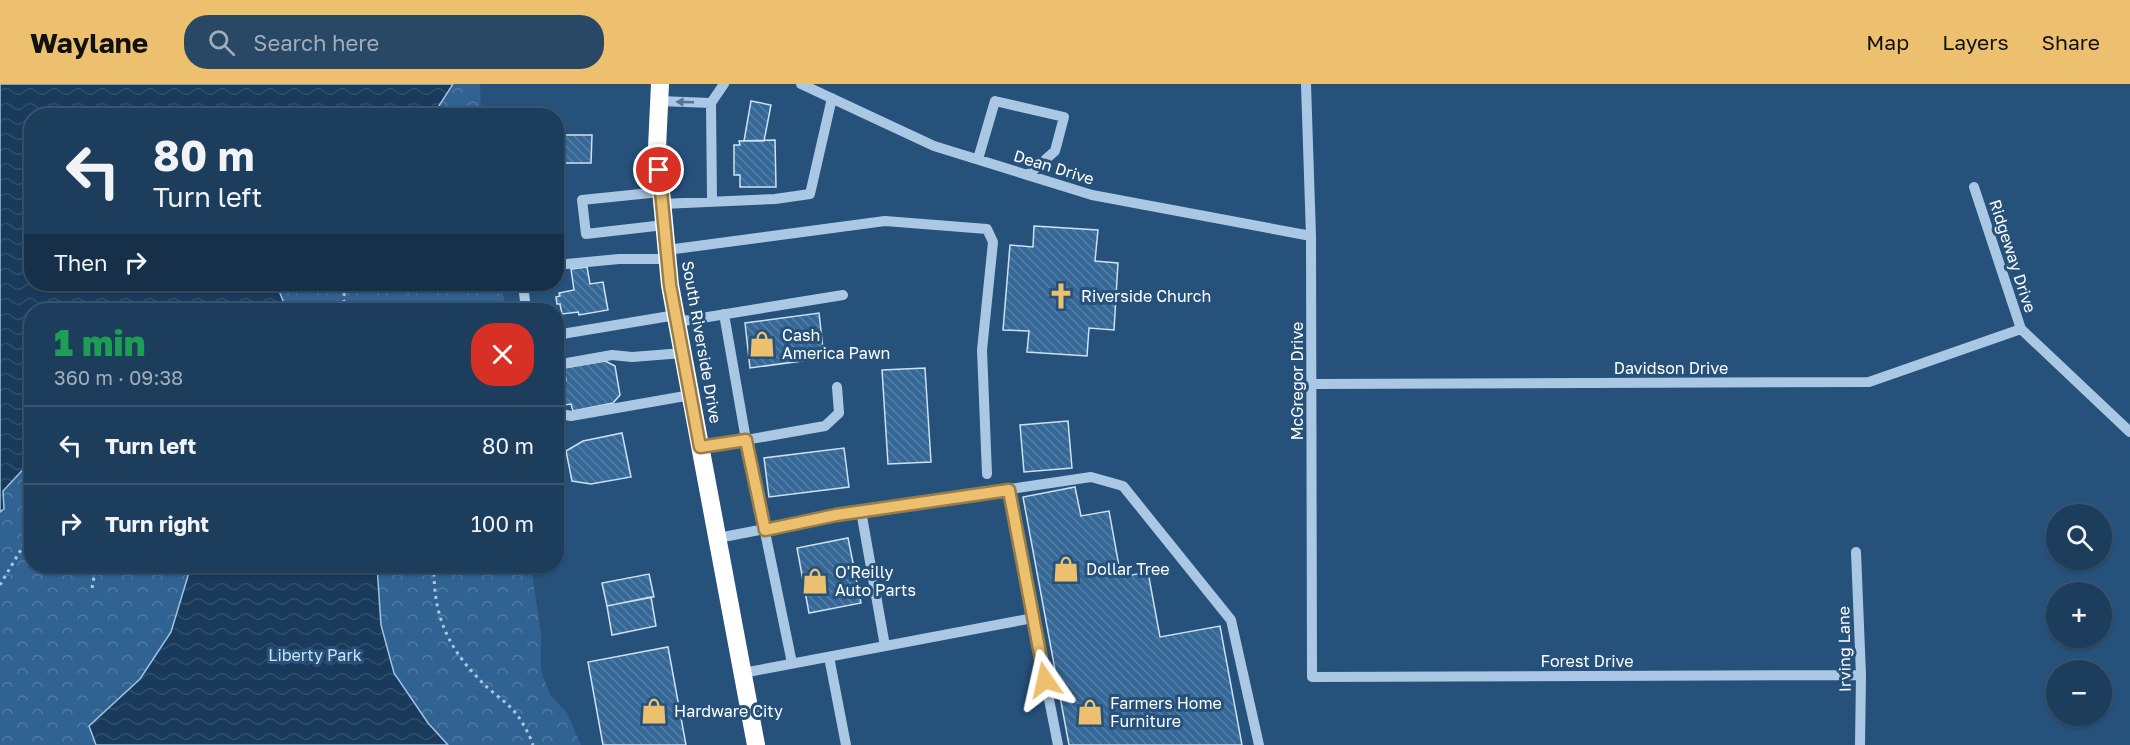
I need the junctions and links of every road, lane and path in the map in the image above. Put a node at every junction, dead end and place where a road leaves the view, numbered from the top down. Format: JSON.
{"nodes":[{"id":1,"x":724,"y":84,"type":"edge"},
{"id":2,"x":801,"y":84,"type":"edge"},
{"id":3,"x":1306,"y":84,"type":"edge"},
{"id":4,"x":822,"y":88,"type":"edge"},
{"id":5,"x":659,"y":92,"type":"edge"},
{"id":6,"x":832,"y":98,"type":"junction"},
{"id":7,"x":711,"y":103,"type":"junction"},
{"id":8,"x":978,"y":159,"type":"junction"},
{"id":9,"x":1028,"y":175,"type":"junction"},
{"id":10,"x":1974,"y":187,"type":"dead end"},
{"id":11,"x":661,"y":198,"type":"junction"},
{"id":12,"x":712,"y":201,"type":"junction"},
{"id":13,"x":664,"y":225,"type":"junction"},
{"id":14,"x":1311,"y":236,"type":"junction"},
{"id":15,"x":667,"y":255,"type":"junction"},
{"id":16,"x":564,"y":264,"type":"edge"},
{"id":17,"x":843,"y":295,"type":"dead end"},
{"id":18,"x":724,"y":314,"type":"junction"},
{"id":19,"x":676,"y":318,"type":"junction"},
{"id":20,"x":2021,"y":329,"type":"junction"},
{"id":21,"x":564,"y":334,"type":"edge"},
{"id":22,"x":683,"y":352,"type":"junction"},
{"id":23,"x":564,"y":364,"type":"edge"},
{"id":24,"x":1312,"y":384,"type":"junction"},
{"id":25,"x":837,"y":387,"type":"dead end"},
{"id":26,"x":691,"y":395,"type":"junction"},
{"id":27,"x":564,"y":415,"type":"edge"},
{"id":28,"x":2130,"y":432,"type":"edge"},
{"id":29,"x":746,"y":440,"type":"junction"},
{"id":30,"x":700,"y":447,"type":"junction"},
{"id":31,"x":987,"y":474,"type":"dead end"},
{"id":32,"x":1009,"y":490,"type":"junction"},
{"id":33,"x":861,"y":511,"type":"junction"},
{"id":34,"x":765,"y":530,"type":"junction"},
{"id":35,"x":718,"y":538,"type":"junction"},
{"id":36,"x":24,"y":543,"type":"edge"},
{"id":37,"x":1856,"y":552,"type":"dead end"},
{"id":38,"x":95,"y":573,"type":"edge"},
{"id":39,"x":434,"y":573,"type":"edge"},
{"id":40,"x":0,"y":585,"type":"edge"},
{"id":41,"x":92,"y":588,"type":"dead end"},
{"id":42,"x":1034,"y":618,"type":"junction"},
{"id":43,"x":885,"y":646,"type":"junction"},
{"id":44,"x":828,"y":657,"type":"junction"},
{"id":45,"x":792,"y":663,"type":"junction"},
{"id":46,"x":743,"y":673,"type":"junction"},
{"id":47,"x":1861,"y":675,"type":"junction"},
{"id":48,"x":1312,"y":677,"type":"joint"},
{"id":49,"x":533,"y":745,"type":"edge"},
{"id":50,"x":756,"y":745,"type":"edge"},
{"id":51,"x":846,"y":745,"type":"edge"},
{"id":52,"x":1058,"y":745,"type":"edge"},
{"id":53,"x":1259,"y":745,"type":"edge"},
{"id":54,"x":1860,"y":745,"type":"edge"}],
"edges":[{"from":1,"to":7,"type":"street"},
{"from":2,"to":4,"type":"street","name":"Dean Drive"},
{"from":3,"to":14,"type":"street","name":"McGregor Drive"},
{"from":4,"to":6,"type":"street","name":"Dean Drive"},
{"from":7,"to":5,"type":"street","one_way":true},
{"from":5,"to":11,"type":"highway","name":"South Riverside Drive"},
{"from":6,"to":8,"type":"street","name":"Dean Drive"},
{"from":6,"to":12,"type":"street"},
{"from":7,"to":12,"type":"street"},
{"from":8,"to":9,"type":"street","name":"Dean Drive"},
{"from":8,"to":9,"type":"street"},
{"from":9,"to":14,"type":"street","name":"Dean Drive"},
{"from":10,"to":20,"type":"street","name":"Ridgeway Drive"},
{"from":11,"to":12,"type":"street"},
{"from":11,"to":13,"type":"highway","name":"South Riverside Drive"},
{"from":11,"to":13,"type":"street"},
{"from":13,"to":15,"type":"highway","name":"South Riverside Drive"},
{"from":14,"to":24,"type":"street","name":"McGregor Drive"},
{"from":15,"to":16,"type":"street"},
{"from":15,"to":19,"type":"highway","name":"South Riverside Drive"},
{"from":15,"to":31,"type":"street"},
{"from":17,"to":18,"type":"street"},
{"from":18,"to":19,"type":"street"},
{"from":18,"to":29,"type":"street"},
{"from":19,"to":21,"type":"street"},
{"from":19,"to":22,"type":"highway","name":"South Riverside Drive"},
{"from":20,"to":24,"type":"street","name":"Davidson Drive"},
{"from":20,"to":28,"type":"street","name":"Ridgeway Drive"},
{"from":22,"to":23,"type":"street"},
{"from":22,"to":26,"type":"highway","name":"South Riverside Drive"},
{"from":24,"to":48,"type":"street","name":"McGregor Drive"},
{"from":25,"to":29,"type":"street"},
{"from":26,"to":27,"type":"street"},
{"from":26,"to":30,"type":"highway","name":"South Riverside Drive"},
{"from":29,"to":30,"type":"street"},
{"from":29,"to":34,"type":"street"},
{"from":30,"to":35,"type":"highway","name":"South Riverside Drive"},
{"from":32,"to":33,"type":"street"},
{"from":32,"to":42,"type":"street"},
{"from":32,"to":53,"type":"street"},
{"from":33,"to":34,"type":"street"},
{"from":33,"to":43,"type":"street"},
{"from":34,"to":35,"type":"street"},
{"from":34,"to":45,"type":"street"},
{"from":35,"to":46,"type":"highway","name":"South Riverside Drive"},
{"from":36,"to":40,"type":"path"},
{"from":37,"to":47,"type":"street","name":"Irving Lane"},
{"from":38,"to":41,"type":"path"},
{"from":39,"to":49,"type":"path"},
{"from":42,"to":43,"type":"street"},
{"from":42,"to":52,"type":"street"},
{"from":43,"to":44,"type":"street"},
{"from":44,"to":45,"type":"street"},
{"from":44,"to":51,"type":"street"},
{"from":45,"to":46,"type":"street"},
{"from":46,"to":50,"type":"highway","name":"South Riverside Drive"},
{"from":47,"to":48,"type":"street","name":"Forest Drive"},
{"from":47,"to":54,"type":"street","name":"Irving Lane"}]}
